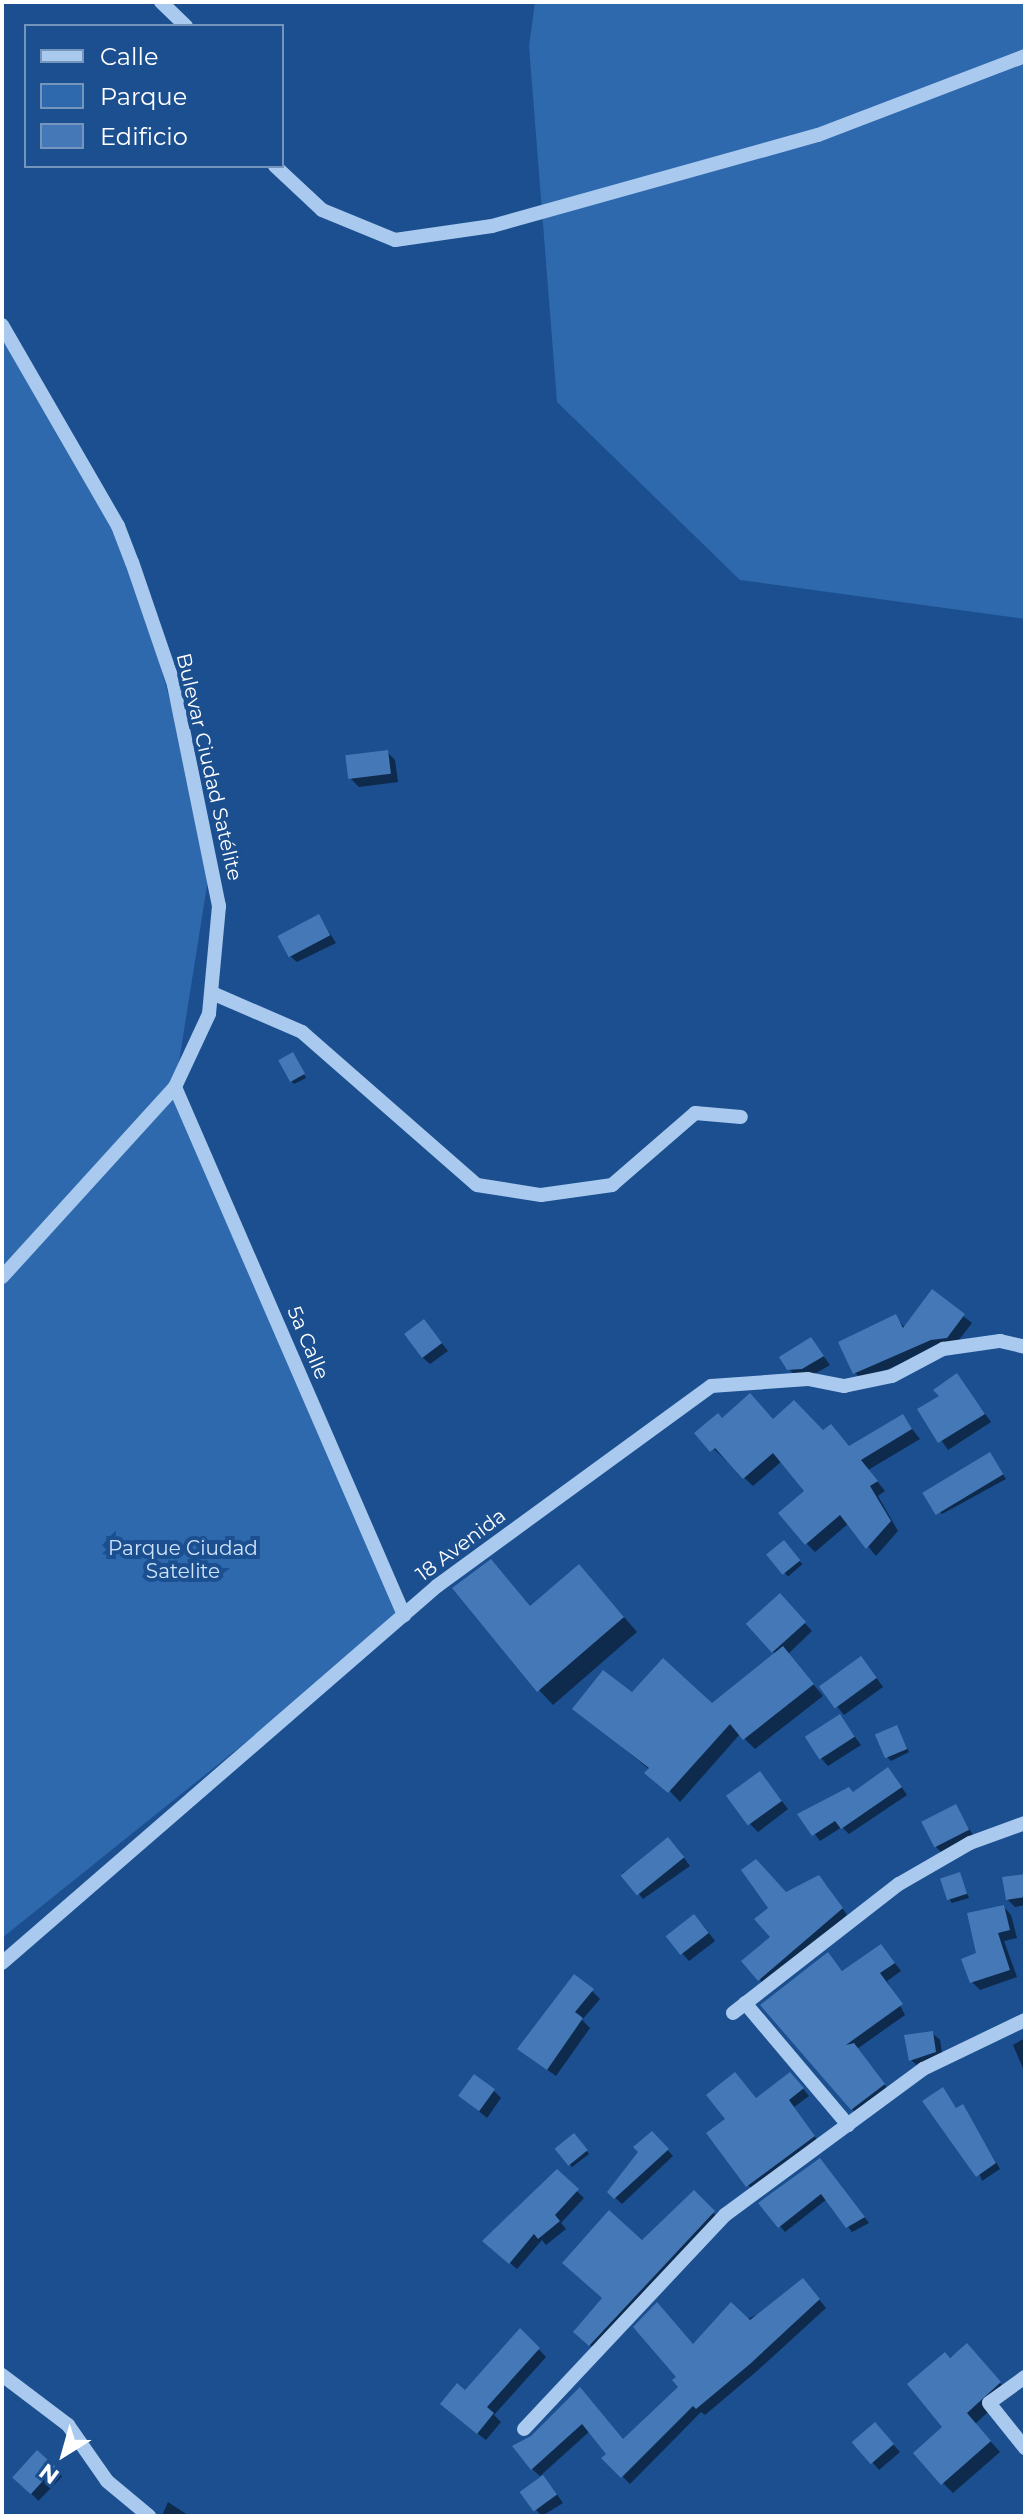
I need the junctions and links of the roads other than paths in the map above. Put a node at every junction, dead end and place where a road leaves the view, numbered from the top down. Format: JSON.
{"nodes":[{"id":1,"x":161,"y":2,"type":"edge"},
{"id":2,"x":184,"y":24,"type":"edge"},
{"id":3,"x":1025,"y":56,"type":"edge"},
{"id":4,"x":277,"y":168,"type":"edge"},
{"id":5,"x":2,"y":325,"type":"edge"},
{"id":6,"x":212,"y":993,"type":"junction"},
{"id":7,"x":175,"y":1087,"type":"junction"},
{"id":8,"x":741,"y":1117,"type":"dead end"},
{"id":9,"x":2,"y":1277,"type":"edge"},
{"id":10,"x":1025,"y":1347,"type":"edge"},
{"id":11,"x":404,"y":1615,"type":"junction"},
{"id":12,"x":1025,"y":1823,"type":"edge"},
{"id":13,"x":2,"y":1963,"type":"edge"},
{"id":14,"x":745,"y":2003,"type":"junction"},
{"id":15,"x":733,"y":2013,"type":"dead end"},
{"id":16,"x":1025,"y":2020,"type":"edge"},
{"id":17,"x":848,"y":2125,"type":"junction"},
{"id":18,"x":2,"y":2375,"type":"edge"},
{"id":19,"x":1025,"y":2377,"type":"edge"},
{"id":20,"x":524,"y":2429,"type":"dead end"},
{"id":21,"x":1025,"y":2448,"type":"edge"},
{"id":22,"x":149,"y":2516,"type":"edge"}],
"edges":[{"from":1,"to":2,"type":"street"},
{"from":3,"to":4,"type":"street"},
{"from":5,"to":6,"type":"street","name":"Bulevar Ciudad Satélite"},
{"from":6,"to":7,"type":"street","name":"Bulevar Ciudad Satélite"},
{"from":6,"to":8,"type":"street"},
{"from":7,"to":9,"type":"street","name":"Bulevar Ciudad Satélite"},
{"from":7,"to":11,"type":"street","name":"5a Calle"},
{"from":10,"to":11,"type":"street","name":"18 Avenida"},
{"from":11,"to":13,"type":"street","name":"18 Avenida"},
{"from":12,"to":14,"type":"street"},
{"from":14,"to":15,"type":"street"},
{"from":14,"to":17,"type":"street"},
{"from":16,"to":17,"type":"street"},
{"from":17,"to":20,"type":"street"},
{"from":18,"to":22,"type":"street"},
{"from":19,"to":21,"type":"street"}]}
